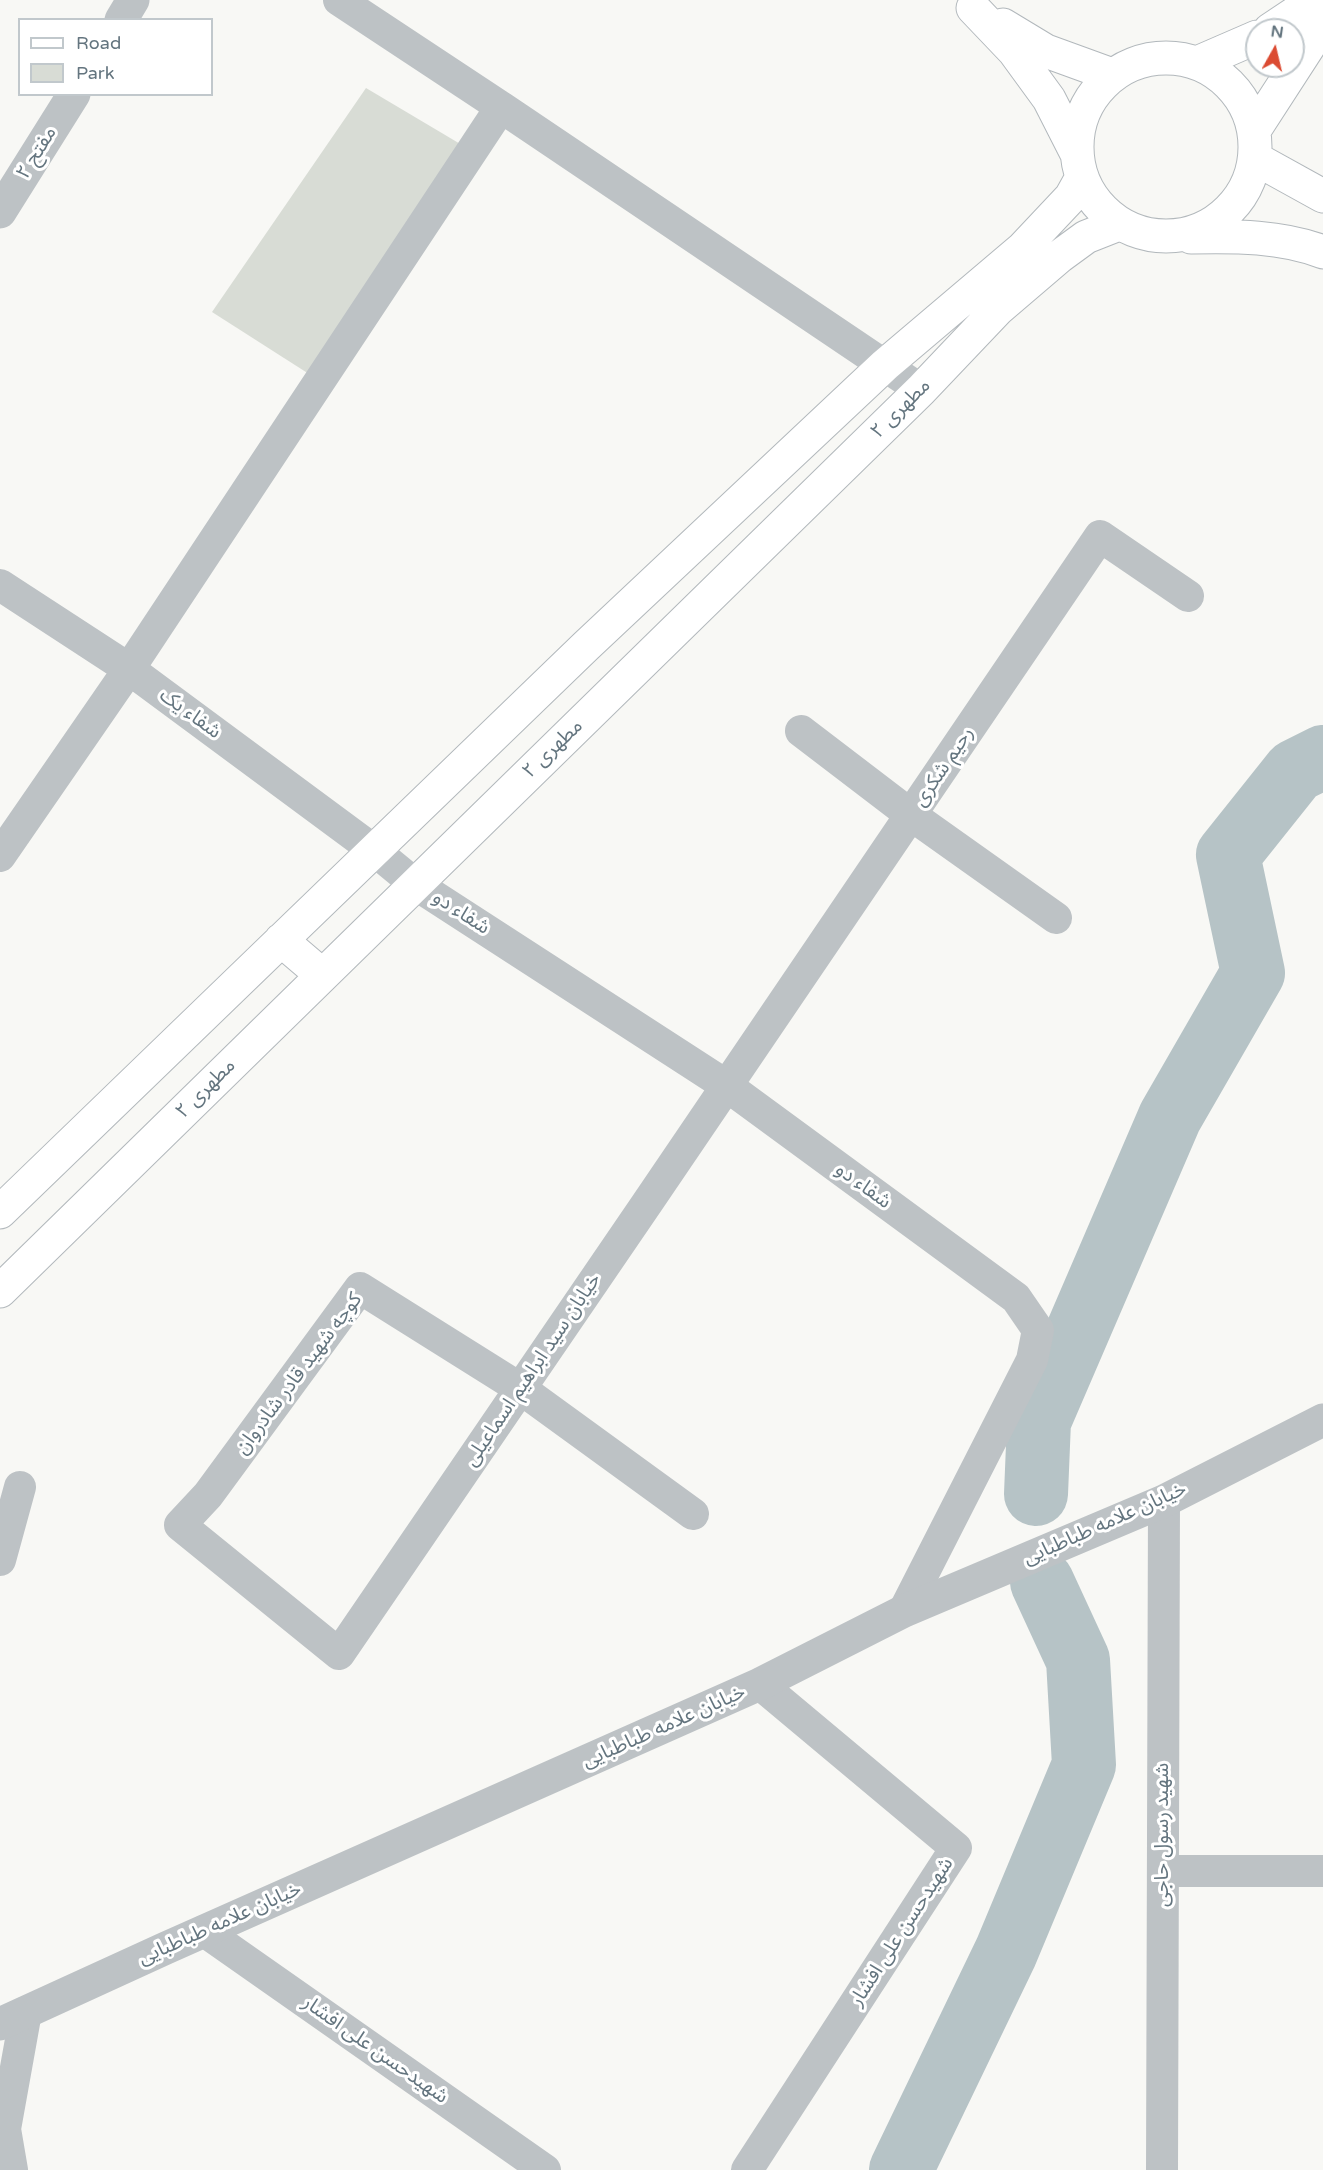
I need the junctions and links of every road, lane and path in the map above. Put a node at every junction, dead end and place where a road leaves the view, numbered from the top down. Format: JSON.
{"nodes":[{"id":1,"x":133,"y":0,"type":"edge"},
{"id":2,"x":339,"y":0,"type":"edge"},
{"id":3,"x":1314,"y":0,"type":"edge"},
{"id":4,"x":968,"y":4,"type":"edge"},
{"id":5,"x":122,"y":18,"type":"edge"},
{"id":6,"x":1288,"y":18,"type":"edge"},
{"id":7,"x":1323,"y":24,"type":"edge"},
{"id":8,"x":1245,"y":42,"type":"edge"},
{"id":9,"x":1197,"y":63,"type":"junction"},
{"id":10,"x":1112,"y":75,"type":"junction"},
{"id":11,"x":73,"y":96,"type":"edge"},
{"id":12,"x":501,"y":107,"type":"junction"},
{"id":13,"x":1255,"y":144,"type":"junction"},
{"id":14,"x":1079,"y":165,"type":"junction"},
{"id":15,"x":1323,"y":196,"type":"edge"},
{"id":16,"x":0,"y":212,"type":"edge"},
{"id":17,"x":1119,"y":224,"type":"junction"},
{"id":18,"x":1174,"y":237,"type":"junction"},
{"id":19,"x":1323,"y":252,"type":"edge"},
{"id":20,"x":885,"y":365,"type":"junction"},
{"id":21,"x":921,"y":390,"type":"junction"},
{"id":22,"x":0,"y":585,"type":"edge"},
{"id":23,"x":1188,"y":596,"type":"dead end"},
{"id":24,"x":129,"y":669,"type":"junction"},
{"id":25,"x":801,"y":731,"type":"dead end"},
{"id":26,"x":446,"y":782,"type":"junction"},
{"id":27,"x":911,"y":815,"type":"junction"},
{"id":28,"x":484,"y":816,"type":"junction"},
{"id":29,"x":375,"y":851,"type":"junction"},
{"id":30,"x":0,"y":856,"type":"edge"},
{"id":31,"x":415,"y":884,"type":"junction"},
{"id":32,"x":1056,"y":918,"type":"dead end"},
{"id":33,"x":281,"y":940,"type":"junction"},
{"id":34,"x":321,"y":975,"type":"junction"},
{"id":35,"x":728,"y":1086,"type":"junction"},
{"id":36,"x":0,"y":1212,"type":"edge"},
{"id":37,"x":0,"y":1291,"type":"edge"},
{"id":38,"x":521,"y":1389,"type":"junction"},
{"id":39,"x":1323,"y":1420,"type":"edge"},
{"id":40,"x":20,"y":1487,"type":"dead end"},
{"id":41,"x":1164,"y":1501,"type":"junction"},
{"id":42,"x":693,"y":1514,"type":"dead end"},
{"id":43,"x":0,"y":1560,"type":"edge"},
{"id":44,"x":904,"y":1611,"type":"junction"},
{"id":45,"x":339,"y":1654,"type":"joint"},
{"id":46,"x":760,"y":1684,"type":"junction"},
{"id":47,"x":1163,"y":1870,"type":"junction"},
{"id":48,"x":1323,"y":1871,"type":"edge"},
{"id":49,"x":204,"y":1930,"type":"junction"},
{"id":50,"x":13,"y":2018,"type":"edge"},
{"id":51,"x":12,"y":2170,"type":"edge"},
{"id":52,"x":545,"y":2170,"type":"edge"},
{"id":53,"x":747,"y":2170,"type":"edge"},
{"id":54,"x":1162,"y":2170,"type":"edge"}],
"edges":[{"from":1,"to":5,"type":"street"},
{"from":2,"to":12,"type":"street"},
{"from":3,"to":6,"type":"main road"},
{"from":4,"to":10,"type":"main road"},
{"from":4,"to":14,"type":"main road"},
{"from":7,"to":13,"type":"main road"},
{"from":8,"to":9,"type":"main road"},
{"from":9,"to":10,"type":"main road"},
{"from":9,"to":13,"type":"main road"},
{"from":10,"to":14,"type":"main road"},
{"from":11,"to":16,"type":"street","name":"مفتح ۲"},
{"from":12,"to":20,"type":"street"},
{"from":12,"to":24,"type":"street"},
{"from":13,"to":15,"type":"main road"},
{"from":13,"to":18,"type":"main road"},
{"from":14,"to":17,"type":"main road"},
{"from":14,"to":20,"type":"main road","name":"مطهری ۲"},
{"from":17,"to":18,"type":"main road"},
{"from":17,"to":21,"type":"main road","name":"مطهری ۲"},
{"from":18,"to":19,"type":"main road"},
{"from":20,"to":21,"type":"street"},
{"from":20,"to":26,"type":"main road","name":"مطهری ۲"},
{"from":21,"to":28,"type":"main road","name":"مطهری ۲"},
{"from":22,"to":24,"type":"street","name":"شفاء یک"},
{"from":23,"to":27,"type":"street","name":"رحیم شکری"},
{"from":24,"to":29,"type":"street","name":"شفاء یک"},
{"from":24,"to":30,"type":"street"},
{"from":25,"to":27,"type":"street"},
{"from":26,"to":28,"type":"main road"},
{"from":26,"to":29,"type":"main road","name":"مطهری ۲"},
{"from":27,"to":32,"type":"street"},
{"from":27,"to":35,"type":"street","name":"رحیم شکری"},
{"from":28,"to":31,"type":"main road","name":"مطهری ۲"},
{"from":29,"to":31,"type":"street","name":"شفاء یک"},
{"from":29,"to":33,"type":"main road","name":"مطهری ۲"},
{"from":31,"to":34,"type":"main road","name":"مطهری ۲"},
{"from":31,"to":35,"type":"street","name":"شفاء دو"},
{"from":33,"to":34,"type":"main road"},
{"from":33,"to":36,"type":"main road","name":"مطهری ۲"},
{"from":34,"to":37,"type":"main road","name":"مطهری ۲"},
{"from":35,"to":38,"type":"street","name":"خیابان سید ابراهیم اسماعیلی"},
{"from":35,"to":44,"type":"street","name":"شفاء دو"},
{"from":38,"to":42,"type":"street","name":"کوچه شهید قادر شادروان"},
{"from":38,"to":45,"type":"street","name":"خیابان سید ابراهیم اسماعیلی"},
{"from":38,"to":45,"type":"street","name":"کوچه شهید قادر شادروان"},
{"from":39,"to":41,"type":"street","name":"خیابان علامه طباطبایی"},
{"from":40,"to":43,"type":"street"},
{"from":41,"to":44,"type":"street","name":"خیابان علامه طباطبایی"},
{"from":41,"to":47,"type":"street","name":"شهید رسول حاجی"},
{"from":44,"to":46,"type":"street","name":"خیابان علامه طباطبایی"},
{"from":46,"to":49,"type":"street","name":"خیابان علامه طباطبایی"},
{"from":46,"to":53,"type":"street","name":"شهیدحسن علی افشار"},
{"from":47,"to":48,"type":"street"},
{"from":47,"to":54,"type":"street","name":"شهید رسول حاجی"},
{"from":49,"to":50,"type":"street","name":"خیابان علامه طباطبایی"},
{"from":49,"to":52,"type":"street","name":"شهیدحسن علی افشار"},
{"from":50,"to":51,"type":"street"}]}
